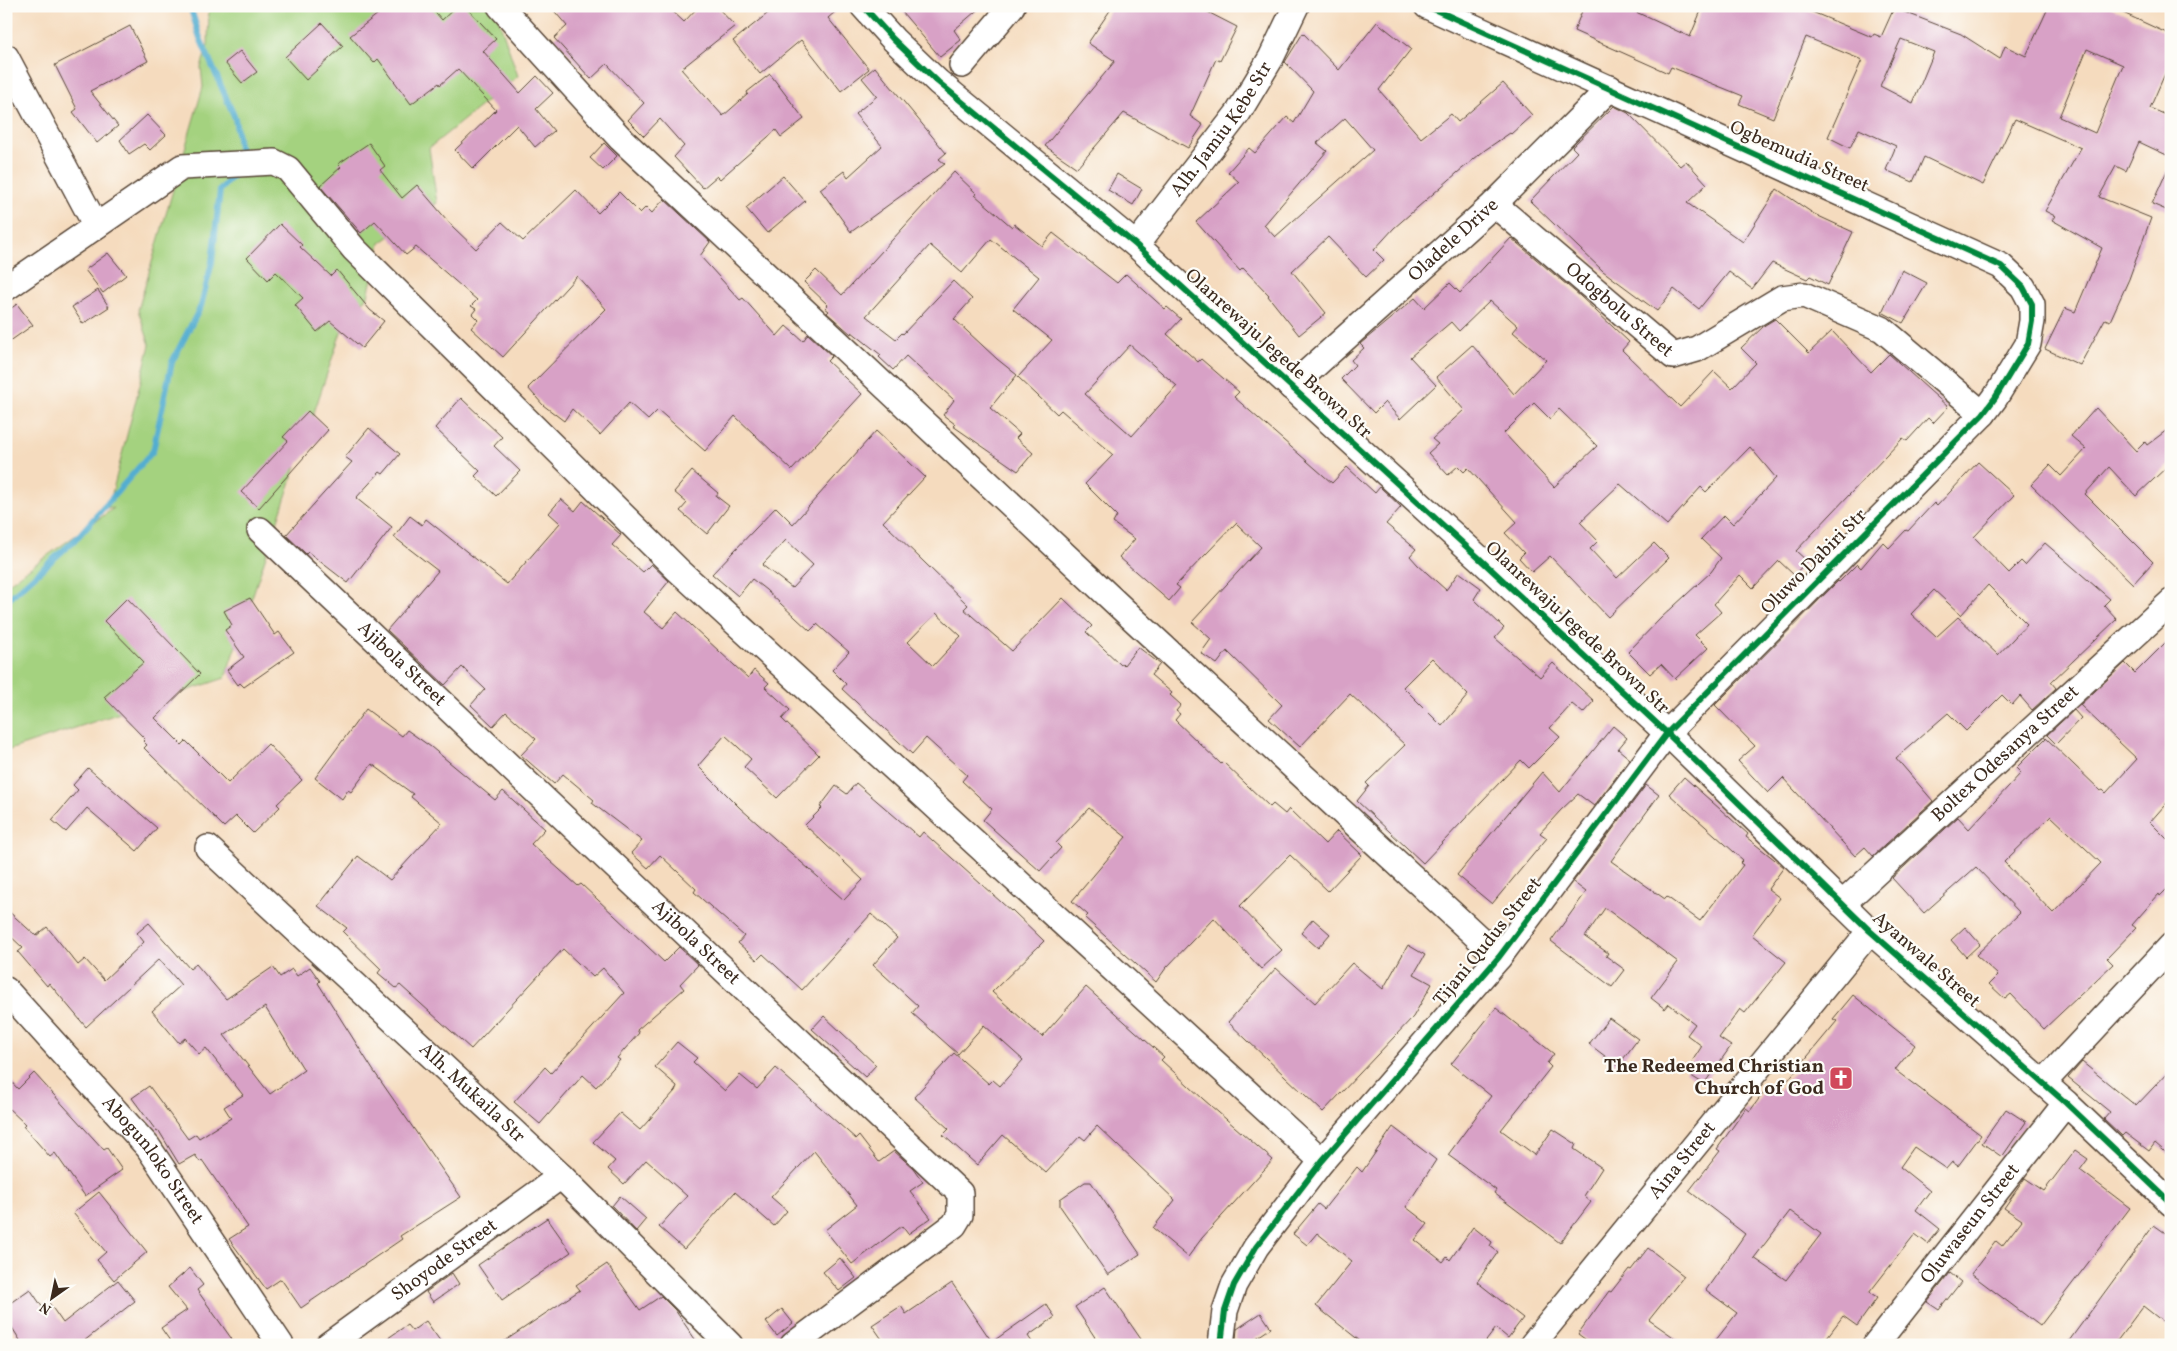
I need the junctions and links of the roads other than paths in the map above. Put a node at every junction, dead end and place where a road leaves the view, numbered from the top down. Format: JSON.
{"nodes":[{"id":1,"x":500,"y":6,"type":"edge"},
{"id":2,"x":863,"y":6,"type":"edge"},
{"id":3,"x":1012,"y":6,"type":"edge"},
{"id":4,"x":1296,"y":6,"type":"edge"},
{"id":5,"x":1427,"y":6,"type":"edge"},
{"id":6,"x":6,"y":57,"type":"edge"},
{"id":7,"x":962,"y":65,"type":"dead end"},
{"id":8,"x":1610,"y":88,"type":"junction"},
{"id":9,"x":1494,"y":204,"type":"junction"},
{"id":10,"x":96,"y":226,"type":"junction"},
{"id":11,"x":1136,"y":245,"type":"junction"},
{"id":12,"x":6,"y":288,"type":"edge"},
{"id":13,"x":1291,"y":387,"type":"junction"},
{"id":14,"x":1983,"y":414,"type":"junction"},
{"id":15,"x":260,"y":530,"type":"dead end"},
{"id":16,"x":2171,"y":602,"type":"edge"},
{"id":17,"x":1667,"y":733,"type":"junction"},
{"id":18,"x":208,"y":848,"type":"dead end"},
{"id":19,"x":1842,"y":904,"type":"junction"},
{"id":20,"x":1870,"y":932,"type":"junction"},
{"id":21,"x":2171,"y":946,"type":"edge"},
{"id":22,"x":1499,"y":957,"type":"junction"},
{"id":23,"x":6,"y":990,"type":"edge"},
{"id":24,"x":2043,"y":1083,"type":"junction"},
{"id":25,"x":2066,"y":1103,"type":"junction"},
{"id":26,"x":1322,"y":1161,"type":"junction"},
{"id":27,"x":561,"y":1176,"type":"junction"},
{"id":28,"x":2171,"y":1203,"type":"edge"},
{"id":29,"x":281,"y":1345,"type":"edge"},
{"id":30,"x":328,"y":1345,"type":"edge"},
{"id":31,"x":730,"y":1345,"type":"edge"},
{"id":32,"x":793,"y":1345,"type":"edge"},
{"id":33,"x":1221,"y":1345,"type":"edge"},
{"id":34,"x":1532,"y":1345,"type":"edge"},
{"id":35,"x":1875,"y":1345,"type":"edge"}],
"edges":[{"from":1,"to":22,"type":"street"},
{"from":2,"to":11,"type":"street","name":"Olanrewaju Jegede Brown Str"},
{"from":3,"to":7,"type":"street"},
{"from":4,"to":11,"type":"street","name":"Alh. Jamiu Kebe Str"},
{"from":5,"to":8,"type":"street","name":"Ogbemudia Street"},
{"from":6,"to":10,"type":"street"},
{"from":8,"to":9,"type":"street","name":"Oladele Drive"},
{"from":8,"to":14,"type":"street","name":"Ogbemudia Street"},
{"from":9,"to":13,"type":"street","name":"Oladele Drive"},
{"from":9,"to":14,"type":"street","name":"Odogbolu Street"},
{"from":10,"to":12,"type":"street"},
{"from":10,"to":26,"type":"street"},
{"from":11,"to":13,"type":"street","name":"Olanrewaju Jegede Brown Str"},
{"from":13,"to":17,"type":"street","name":"Olanrewaju Jegede Brown Str"},
{"from":14,"to":17,"type":"street","name":"Oluwo Dabiri Str"},
{"from":15,"to":32,"type":"street","name":"Ajibola Street"},
{"from":16,"to":19,"type":"street","name":"Boltex Odesanya Street"},
{"from":17,"to":19,"type":"street","name":"Ayanwale Street"},
{"from":17,"to":22,"type":"street","name":"Tijani Qudus Street"},
{"from":18,"to":27,"type":"street","name":"Alh. Mukaila Str"},
{"from":19,"to":20,"type":"street","name":"Ayanwale Street"},
{"from":20,"to":24,"type":"street","name":"Ayanwale Street"},
{"from":20,"to":34,"type":"street","name":"Aina Street"},
{"from":21,"to":24,"type":"street"},
{"from":22,"to":26,"type":"street","name":"Tijani Qudus Street"},
{"from":23,"to":29,"type":"street","name":"Abogunloko Street"},
{"from":24,"to":25,"type":"street","name":"Ayanwale Street"},
{"from":25,"to":28,"type":"street","name":"Ayanwale Street"},
{"from":25,"to":35,"type":"street","name":"Oluwaseun Street"},
{"from":26,"to":33,"type":"street","name":"Tijani Qudus Street"},
{"from":27,"to":30,"type":"street","name":"Shoyode Street"},
{"from":27,"to":31,"type":"street","name":"Alh. Mukaila Str"}]}
